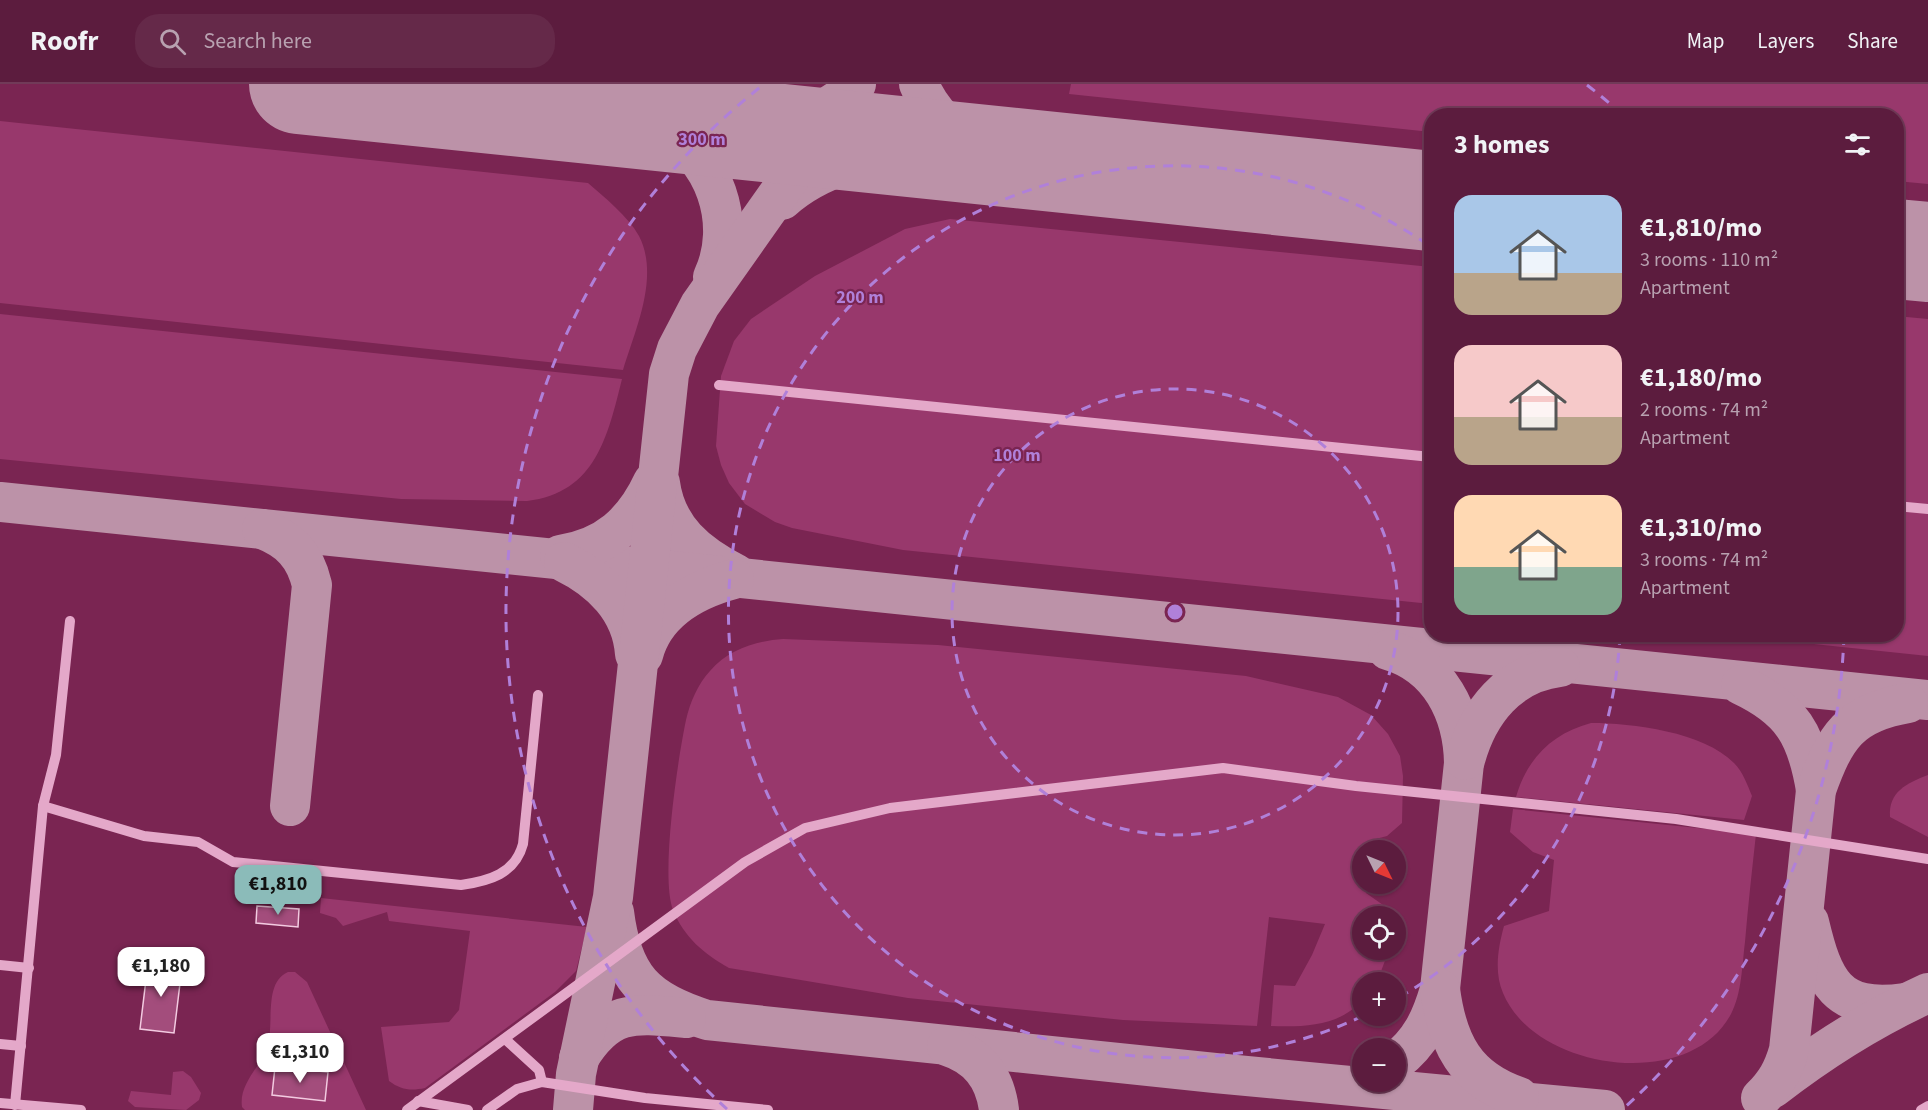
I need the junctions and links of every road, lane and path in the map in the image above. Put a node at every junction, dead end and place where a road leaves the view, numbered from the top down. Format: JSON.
{"nodes":[{"id":1,"x":719,"y":385,"type":"dead end"},
{"id":2,"x":1424,"y":456,"type":"edge"},
{"id":3,"x":1904,"y":507,"type":"edge"},
{"id":4,"x":1928,"y":509,"type":"edge"},
{"id":5,"x":70,"y":621,"type":"dead end"},
{"id":6,"x":538,"y":695,"type":"dead end"},
{"id":7,"x":43,"y":806,"type":"junction"},
{"id":8,"x":1928,"y":859,"type":"edge"},
{"id":9,"x":0,"y":965,"type":"edge"},
{"id":10,"x":29,"y":968,"type":"junction"},
{"id":11,"x":505,"y":1039,"type":"junction"},
{"id":12,"x":0,"y":1044,"type":"edge"},
{"id":13,"x":21,"y":1046,"type":"junction"},
{"id":14,"x":542,"y":1082,"type":"junction"},
{"id":15,"x":418,"y":1101,"type":"junction"},
{"id":16,"x":0,"y":1103,"type":"edge"},
{"id":17,"x":15,"y":1105,"type":"junction"},
{"id":18,"x":1928,"y":1106,"type":"edge"},
{"id":19,"x":81,"y":1110,"type":"edge"},
{"id":20,"x":407,"y":1110,"type":"edge"},
{"id":21,"x":468,"y":1110,"type":"edge"},
{"id":22,"x":487,"y":1110,"type":"edge"},
{"id":23,"x":768,"y":1110,"type":"edge"},
{"id":24,"x":1921,"y":1110,"type":"edge"}],
"edges":[{"from":1,"to":2,"type":"lane"},
{"from":3,"to":4,"type":"lane"},
{"from":5,"to":7,"type":"lane"},
{"from":6,"to":7,"type":"lane"},
{"from":7,"to":10,"type":"lane"},
{"from":8,"to":11,"type":"lane"},
{"from":9,"to":10,"type":"lane"},
{"from":10,"to":13,"type":"lane"},
{"from":11,"to":14,"type":"lane"},
{"from":11,"to":15,"type":"lane"},
{"from":12,"to":13,"type":"lane"},
{"from":13,"to":17,"type":"lane"},
{"from":14,"to":22,"type":"lane"},
{"from":14,"to":23,"type":"lane"},
{"from":15,"to":20,"type":"lane"},
{"from":15,"to":21,"type":"lane"},
{"from":16,"to":17,"type":"lane"},
{"from":17,"to":19,"type":"lane"},
{"from":18,"to":24,"type":"lane"}]}
